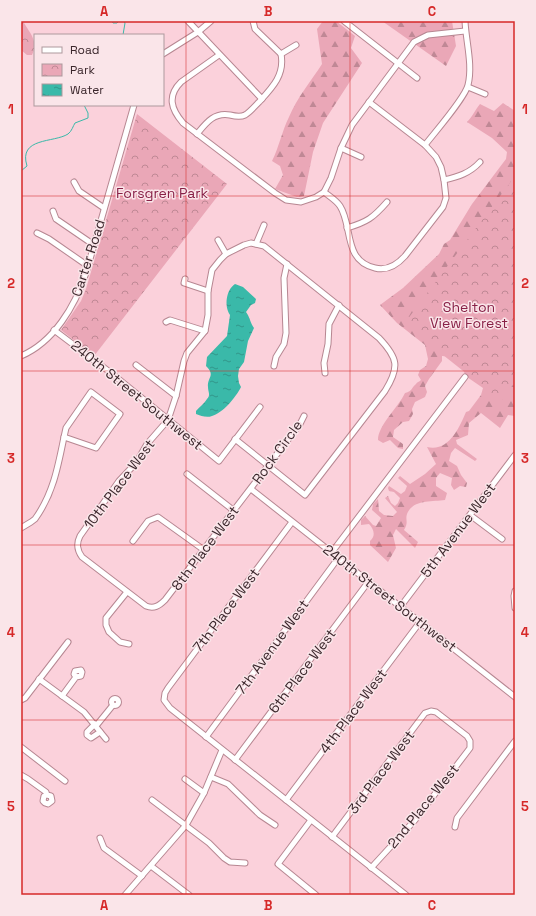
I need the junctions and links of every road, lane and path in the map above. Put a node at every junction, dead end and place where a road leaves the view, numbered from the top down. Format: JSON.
{"nodes":[{"id":1,"x":188,"y":21,"type":"edge"},
{"id":2,"x":211,"y":21,"type":"edge"},
{"id":3,"x":344,"y":21,"type":"edge"},
{"id":4,"x":465,"y":21,"type":"edge"},
{"id":5,"x":253,"y":22,"type":"edge"},
{"id":6,"x":466,"y":31,"type":"junction"},
{"id":7,"x":198,"y":32,"type":"junction"},
{"id":8,"x":296,"y":45,"type":"dead end"},
{"id":9,"x":164,"y":53,"type":"edge"},
{"id":10,"x":281,"y":54,"type":"junction"},
{"id":11,"x":219,"y":55,"type":"junction"},
{"id":12,"x":398,"y":64,"type":"junction"},
{"id":13,"x":417,"y":78,"type":"dead end"},
{"id":14,"x":468,"y":86,"type":"junction"},
{"id":15,"x":485,"y":94,"type":"dead end"},
{"id":16,"x":262,"y":99,"type":"junction"},
{"id":17,"x":369,"y":102,"type":"junction"},
{"id":18,"x":134,"y":106,"type":"edge"},
{"id":19,"x":197,"y":134,"type":"junction"},
{"id":20,"x":425,"y":145,"type":"junction"},
{"id":21,"x":341,"y":148,"type":"junction"},
{"id":22,"x":361,"y":157,"type":"dead end"},
{"id":23,"x":480,"y":162,"type":"dead end"},
{"id":24,"x":444,"y":180,"type":"junction"},
{"id":25,"x":74,"y":182,"type":"dead end"},
{"id":26,"x":324,"y":192,"type":"junction"},
{"id":27,"x":387,"y":202,"type":"dead end"},
{"id":28,"x":104,"y":208,"type":"junction"},
{"id":29,"x":52,"y":211,"type":"dead end"},
{"id":30,"x":264,"y":225,"type":"dead end"},
{"id":31,"x":347,"y":228,"type":"junction"},
{"id":32,"x":37,"y":233,"type":"dead end"},
{"id":33,"x":218,"y":240,"type":"dead end"},
{"id":34,"x":256,"y":244,"type":"junction"},
{"id":35,"x":94,"y":245,"type":"junction"},
{"id":36,"x":226,"y":254,"type":"junction"},
{"id":37,"x":287,"y":264,"type":"junction"},
{"id":38,"x":88,"y":266,"type":"junction"},
{"id":39,"x":185,"y":279,"type":"dead end"},
{"id":40,"x":208,"y":291,"type":"junction"},
{"id":41,"x":339,"y":306,"type":"junction"},
{"id":42,"x":166,"y":322,"type":"dead end"},
{"id":43,"x":54,"y":330,"type":"junction"},
{"id":44,"x":205,"y":331,"type":"junction"},
{"id":45,"x":21,"y":356,"type":"edge"},
{"id":46,"x":136,"y":365,"type":"dead end"},
{"id":47,"x":274,"y":366,"type":"dead end"},
{"id":48,"x":325,"y":373,"type":"dead end"},
{"id":49,"x":465,"y":377,"type":"dead end"},
{"id":50,"x":176,"y":396,"type":"junction"},
{"id":51,"x":260,"y":407,"type":"dead end"},
{"id":52,"x":304,"y":416,"type":"dead end"},
{"id":53,"x":168,"y":420,"type":"junction"},
{"id":54,"x":64,"y":437,"type":"junction"},
{"id":55,"x":235,"y":438,"type":"junction"},
{"id":56,"x":515,"y":455,"type":"edge"},
{"id":57,"x":269,"y":465,"type":"junction"},
{"id":58,"x":187,"y":474,"type":"dead end"},
{"id":59,"x":250,"y":489,"type":"junction"},
{"id":60,"x":233,"y":510,"type":"junction"},
{"id":61,"x":470,"y":515,"type":"junction"},
{"id":62,"x":292,"y":522,"type":"junction"},
{"id":63,"x":21,"y":528,"type":"edge"},
{"id":64,"x":502,"y":540,"type":"dead end"},
{"id":65,"x":133,"y":541,"type":"dead end"},
{"id":66,"x":204,"y":550,"type":"junction"},
{"id":67,"x":332,"y":552,"type":"junction"},
{"id":68,"x":339,"y":557,"type":"junction"},
{"id":69,"x":369,"y":581,"type":"junction"},
{"id":70,"x":515,"y":591,"type":"edge"},
{"id":71,"x":127,"y":592,"type":"junction"},
{"id":72,"x":401,"y":606,"type":"junction"},
{"id":73,"x":515,"y":608,"type":"edge"},
{"id":74,"x":420,"y":622,"type":"junction"},
{"id":75,"x":68,"y":642,"type":"dead end"},
{"id":76,"x":129,"y":644,"type":"dead end"},
{"id":77,"x":76,"y":677,"type":"dead end"},
{"id":78,"x":39,"y":679,"type":"junction"},
{"id":79,"x":62,"y":696,"type":"junction"},
{"id":80,"x":515,"y":697,"type":"edge"},
{"id":81,"x":21,"y":700,"type":"edge"},
{"id":82,"x":113,"y":705,"type":"dead end"},
{"id":83,"x":431,"y":711,"type":"joint"},
{"id":84,"x":96,"y":725,"type":"junction"},
{"id":85,"x":100,"y":732,"type":"junction"},
{"id":86,"x":206,"y":737,"type":"junction"},
{"id":87,"x":106,"y":739,"type":"dead end"},
{"id":88,"x":515,"y":741,"type":"edge"},
{"id":89,"x":21,"y":748,"type":"edge"},
{"id":90,"x":222,"y":750,"type":"junction"},
{"id":91,"x":235,"y":760,"type":"junction"},
{"id":92,"x":21,"y":775,"type":"edge"},
{"id":93,"x":211,"y":777,"type":"junction"},
{"id":94,"x":185,"y":780,"type":"dead end"},
{"id":95,"x":66,"y":781,"type":"dead end"},
{"id":96,"x":204,"y":793,"type":"junction"},
{"id":97,"x":47,"y":795,"type":"dead end"},
{"id":98,"x":152,"y":800,"type":"dead end"},
{"id":99,"x":286,"y":800,"type":"junction"},
{"id":100,"x":311,"y":820,"type":"junction"},
{"id":101,"x":186,"y":825,"type":"junction"},
{"id":102,"x":275,"y":825,"type":"dead end"},
{"id":103,"x":455,"y":827,"type":"dead end"},
{"id":104,"x":332,"y":836,"type":"junction"},
{"id":105,"x":100,"y":838,"type":"dead end"},
{"id":106,"x":245,"y":863,"type":"dead end"},
{"id":107,"x":151,"y":866,"type":"junction"},
{"id":108,"x":371,"y":868,"type":"junction"},
{"id":109,"x":142,"y":876,"type":"junction"},
{"id":110,"x":125,"y":895,"type":"edge"},
{"id":111,"x":189,"y":895,"type":"edge"},
{"id":112,"x":316,"y":895,"type":"edge"},
{"id":113,"x":406,"y":895,"type":"edge"}],
"edges":[{"from":1,"to":7,"type":"street"},
{"from":2,"to":7,"type":"street"},
{"from":3,"to":12,"type":"street"},
{"from":4,"to":6,"type":"street"},
{"from":5,"to":10,"type":"street"},
{"from":6,"to":12,"type":"street"},
{"from":6,"to":14,"type":"street"},
{"from":7,"to":9,"type":"street"},
{"from":7,"to":11,"type":"street"},
{"from":8,"to":10,"type":"street"},
{"from":10,"to":16,"type":"street"},
{"from":11,"to":16,"type":"street"},
{"from":11,"to":19,"type":"street"},
{"from":12,"to":13,"type":"street"},
{"from":12,"to":17,"type":"street"},
{"from":14,"to":15,"type":"street"},
{"from":14,"to":20,"type":"street"},
{"from":16,"to":19,"type":"street"},
{"from":17,"to":20,"type":"street"},
{"from":17,"to":21,"type":"street"},
{"from":18,"to":28,"type":"street","name":"Carter Road"},
{"from":19,"to":26,"type":"street"},
{"from":20,"to":24,"type":"street"},
{"from":21,"to":22,"type":"street"},
{"from":21,"to":26,"type":"street"},
{"from":23,"to":24,"type":"street"},
{"from":24,"to":31,"type":"street"},
{"from":25,"to":28,"type":"street"},
{"from":26,"to":31,"type":"street"},
{"from":27,"to":31,"type":"street"},
{"from":28,"to":35,"type":"street","name":"Carter Road"},
{"from":29,"to":35,"type":"street"},
{"from":30,"to":34,"type":"street"},
{"from":32,"to":38,"type":"street"},
{"from":33,"to":36,"type":"street"},
{"from":34,"to":36,"type":"street"},
{"from":34,"to":37,"type":"street"},
{"from":35,"to":38,"type":"street","name":"Carter Road"},
{"from":36,"to":40,"type":"street"},
{"from":37,"to":41,"type":"street"},
{"from":37,"to":47,"type":"street"},
{"from":38,"to":43,"type":"street","name":"Carter Road"},
{"from":39,"to":40,"type":"street"},
{"from":40,"to":44,"type":"street"},
{"from":41,"to":48,"type":"street"},
{"from":41,"to":57,"type":"street"},
{"from":42,"to":44,"type":"street"},
{"from":43,"to":45,"type":"street","name":"Carter Road"},
{"from":43,"to":53,"type":"street","name":"240th Street Southwest"},
{"from":44,"to":50,"type":"street"},
{"from":46,"to":50,"type":"street"},
{"from":49,"to":67,"type":"street"},
{"from":50,"to":53,"type":"street"},
{"from":51,"to":55,"type":"street"},
{"from":52,"to":57,"type":"street","name":"Rock Circle"},
{"from":53,"to":55,"type":"street","name":"240th Street Southwest"},
{"from":53,"to":71,"type":"street","name":"10th Place West"},
{"from":54,"to":54,"type":"street"},
{"from":54,"to":63,"type":"street"},
{"from":55,"to":57,"type":"street"},
{"from":56,"to":61,"type":"street","name":"5th Avenue West"},
{"from":57,"to":59,"type":"street","name":"Rock Circle"},
{"from":58,"to":60,"type":"street"},
{"from":59,"to":60,"type":"street","name":"8th Place West"},
{"from":59,"to":62,"type":"street","name":"240th Street Southwest"},
{"from":60,"to":66,"type":"street","name":"8th Place West"},
{"from":61,"to":64,"type":"street"},
{"from":61,"to":72,"type":"street","name":"5th Avenue West"},
{"from":62,"to":67,"type":"street","name":"240th Street Southwest"},
{"from":62,"to":86,"type":"street","name":"7th Place West"},
{"from":65,"to":66,"type":"street"},
{"from":66,"to":71,"type":"street","name":"8th Place West"},
{"from":67,"to":68,"type":"street","name":"240th Street Southwest"},
{"from":68,"to":69,"type":"street","name":"240th Street Southwest"},
{"from":68,"to":86,"type":"street","name":"7th Avenue West"},
{"from":69,"to":72,"type":"street","name":"240th Street Southwest"},
{"from":69,"to":91,"type":"street","name":"6th Place West"},
{"from":70,"to":73,"type":"street"},
{"from":71,"to":76,"type":"street"},
{"from":72,"to":74,"type":"street","name":"240th Street Southwest"},
{"from":74,"to":80,"type":"street","name":"240th Street Southwest"},
{"from":74,"to":99,"type":"street","name":"4th Place West"},
{"from":75,"to":78,"type":"street"},
{"from":77,"to":79,"type":"street"},
{"from":78,"to":79,"type":"street"},
{"from":78,"to":81,"type":"street"},
{"from":79,"to":84,"type":"street"},
{"from":82,"to":84,"type":"street"},
{"from":83,"to":104,"type":"street","name":"3rd Place West"},
{"from":83,"to":108,"type":"street","name":"2nd Place West"},
{"from":84,"to":85,"type":"street"},
{"from":84,"to":85,"type":"street"},
{"from":85,"to":87,"type":"street"},
{"from":86,"to":90,"type":"street"},
{"from":88,"to":103,"type":"street"},
{"from":89,"to":95,"type":"street"},
{"from":90,"to":91,"type":"street"},
{"from":90,"to":93,"type":"street"},
{"from":91,"to":99,"type":"street"},
{"from":92,"to":97,"type":"street"},
{"from":93,"to":96,"type":"street"},
{"from":93,"to":102,"type":"street"},
{"from":94,"to":96,"type":"street"},
{"from":96,"to":101,"type":"street"},
{"from":98,"to":101,"type":"street"},
{"from":99,"to":100,"type":"street"},
{"from":100,"to":104,"type":"street"},
{"from":100,"to":112,"type":"street"},
{"from":101,"to":106,"type":"street"},
{"from":101,"to":107,"type":"street"},
{"from":104,"to":108,"type":"street"},
{"from":105,"to":109,"type":"street"},
{"from":107,"to":109,"type":"street"},
{"from":107,"to":111,"type":"street"},
{"from":108,"to":113,"type":"street"},
{"from":109,"to":110,"type":"street"}]}
